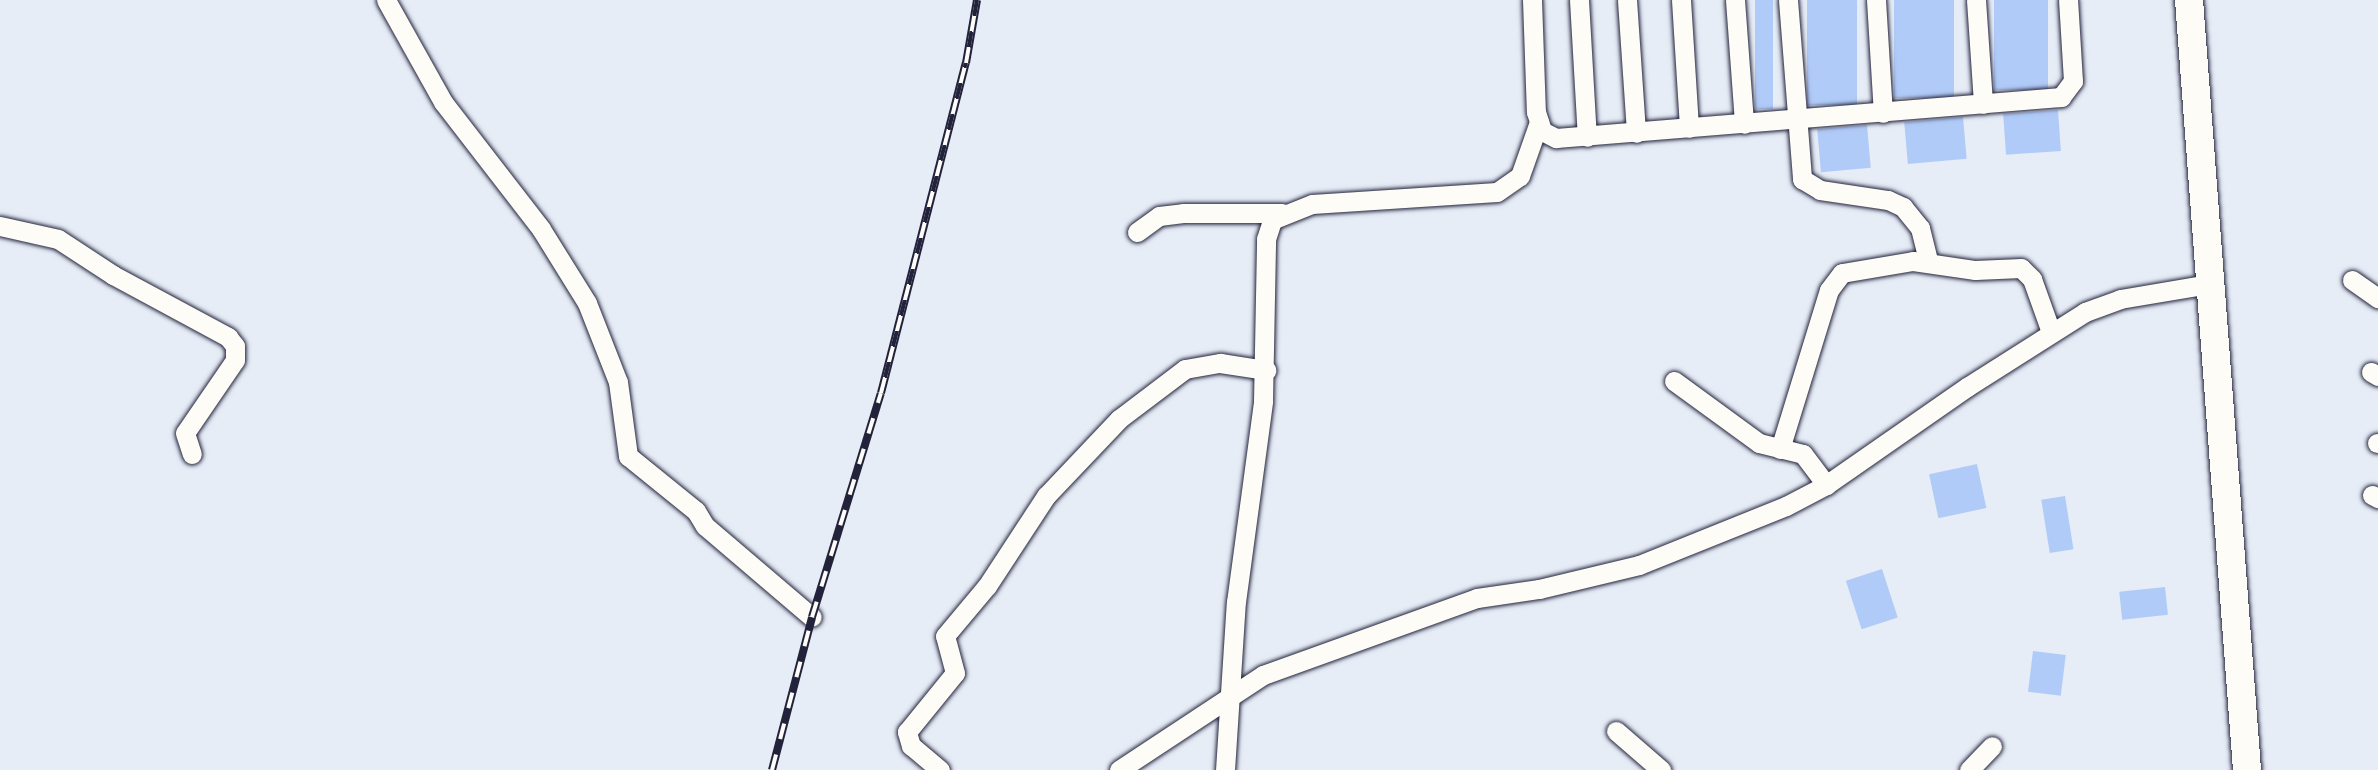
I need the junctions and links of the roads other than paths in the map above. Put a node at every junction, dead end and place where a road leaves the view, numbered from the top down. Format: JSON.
{"nodes":[{"id":1,"x":386,"y":0,"type":"edge"},
{"id":2,"x":1532,"y":0,"type":"edge"},
{"id":3,"x":1579,"y":0,"type":"edge"},
{"id":4,"x":1627,"y":0,"type":"edge"},
{"id":5,"x":1681,"y":0,"type":"edge"},
{"id":6,"x":1735,"y":0,"type":"edge"},
{"id":7,"x":1788,"y":0,"type":"edge"},
{"id":8,"x":1876,"y":0,"type":"edge"},
{"id":9,"x":1976,"y":0,"type":"edge"},
{"id":10,"x":2068,"y":0,"type":"edge"},
{"id":11,"x":2189,"y":0,"type":"edge"},
{"id":12,"x":1983,"y":104,"type":"junction"},
{"id":13,"x":1883,"y":113,"type":"junction"},
{"id":14,"x":1796,"y":120,"type":"junction"},
{"id":15,"x":1539,"y":122,"type":"junction"},
{"id":16,"x":1744,"y":124,"type":"junction"},
{"id":17,"x":1689,"y":128,"type":"junction"},
{"id":18,"x":1636,"y":133,"type":"junction"},
{"id":19,"x":1587,"y":137,"type":"junction"},
{"id":20,"x":1282,"y":213,"type":"junction"},
{"id":21,"x":0,"y":226,"type":"edge"},
{"id":22,"x":1137,"y":232,"type":"dead end"},
{"id":23,"x":1929,"y":263,"type":"junction"},
{"id":24,"x":2352,"y":280,"type":"dead end"},
{"id":25,"x":2210,"y":284,"type":"junction"},
{"id":26,"x":2378,"y":298,"type":"edge"},
{"id":27,"x":2051,"y":332,"type":"junction"},
{"id":28,"x":1266,"y":370,"type":"junction"},
{"id":29,"x":1674,"y":381,"type":"dead end"},
{"id":30,"x":1780,"y":449,"type":"junction"},
{"id":31,"x":192,"y":454,"type":"dead end"},
{"id":32,"x":1826,"y":485,"type":"junction"},
{"id":33,"x":812,"y":617,"type":"dead end"},
{"id":34,"x":1231,"y":693,"type":"junction"},
{"id":35,"x":1616,"y":731,"type":"dead end"},
{"id":36,"x":1992,"y":746,"type":"dead end"},
{"id":37,"x":940,"y":770,"type":"edge"},
{"id":38,"x":1119,"y":770,"type":"edge"},
{"id":39,"x":1225,"y":770,"type":"edge"},
{"id":40,"x":1661,"y":770,"type":"edge"},
{"id":41,"x":1969,"y":770,"type":"edge"},
{"id":42,"x":2247,"y":770,"type":"edge"}],
"edges":[{"from":1,"to":33,"type":"street"},
{"from":2,"to":15,"type":"street"},
{"from":3,"to":19,"type":"street"},
{"from":4,"to":18,"type":"street"},
{"from":5,"to":17,"type":"street"},
{"from":6,"to":16,"type":"street"},
{"from":7,"to":14,"type":"street"},
{"from":8,"to":13,"type":"street"},
{"from":9,"to":12,"type":"street"},
{"from":10,"to":12,"type":"street"},
{"from":11,"to":25,"type":"highway"},
{"from":12,"to":13,"type":"street"},
{"from":13,"to":14,"type":"street"},
{"from":14,"to":16,"type":"street"},
{"from":14,"to":23,"type":"street"},
{"from":15,"to":19,"type":"street"},
{"from":15,"to":20,"type":"street"},
{"from":16,"to":17,"type":"street"},
{"from":17,"to":18,"type":"street"},
{"from":18,"to":19,"type":"street"},
{"from":20,"to":22,"type":"street"},
{"from":20,"to":28,"type":"street"},
{"from":21,"to":31,"type":"street"},
{"from":23,"to":27,"type":"street"},
{"from":23,"to":30,"type":"street"},
{"from":24,"to":26,"type":"street"},
{"from":25,"to":27,"type":"street"},
{"from":25,"to":42,"type":"highway"},
{"from":27,"to":32,"type":"street"},
{"from":28,"to":34,"type":"street"},
{"from":28,"to":37,"type":"street"},
{"from":29,"to":30,"type":"street"},
{"from":30,"to":32,"type":"street"},
{"from":32,"to":34,"type":"street"},
{"from":34,"to":38,"type":"street"},
{"from":34,"to":39,"type":"street"},
{"from":35,"to":40,"type":"street"},
{"from":36,"to":41,"type":"street"}]}
